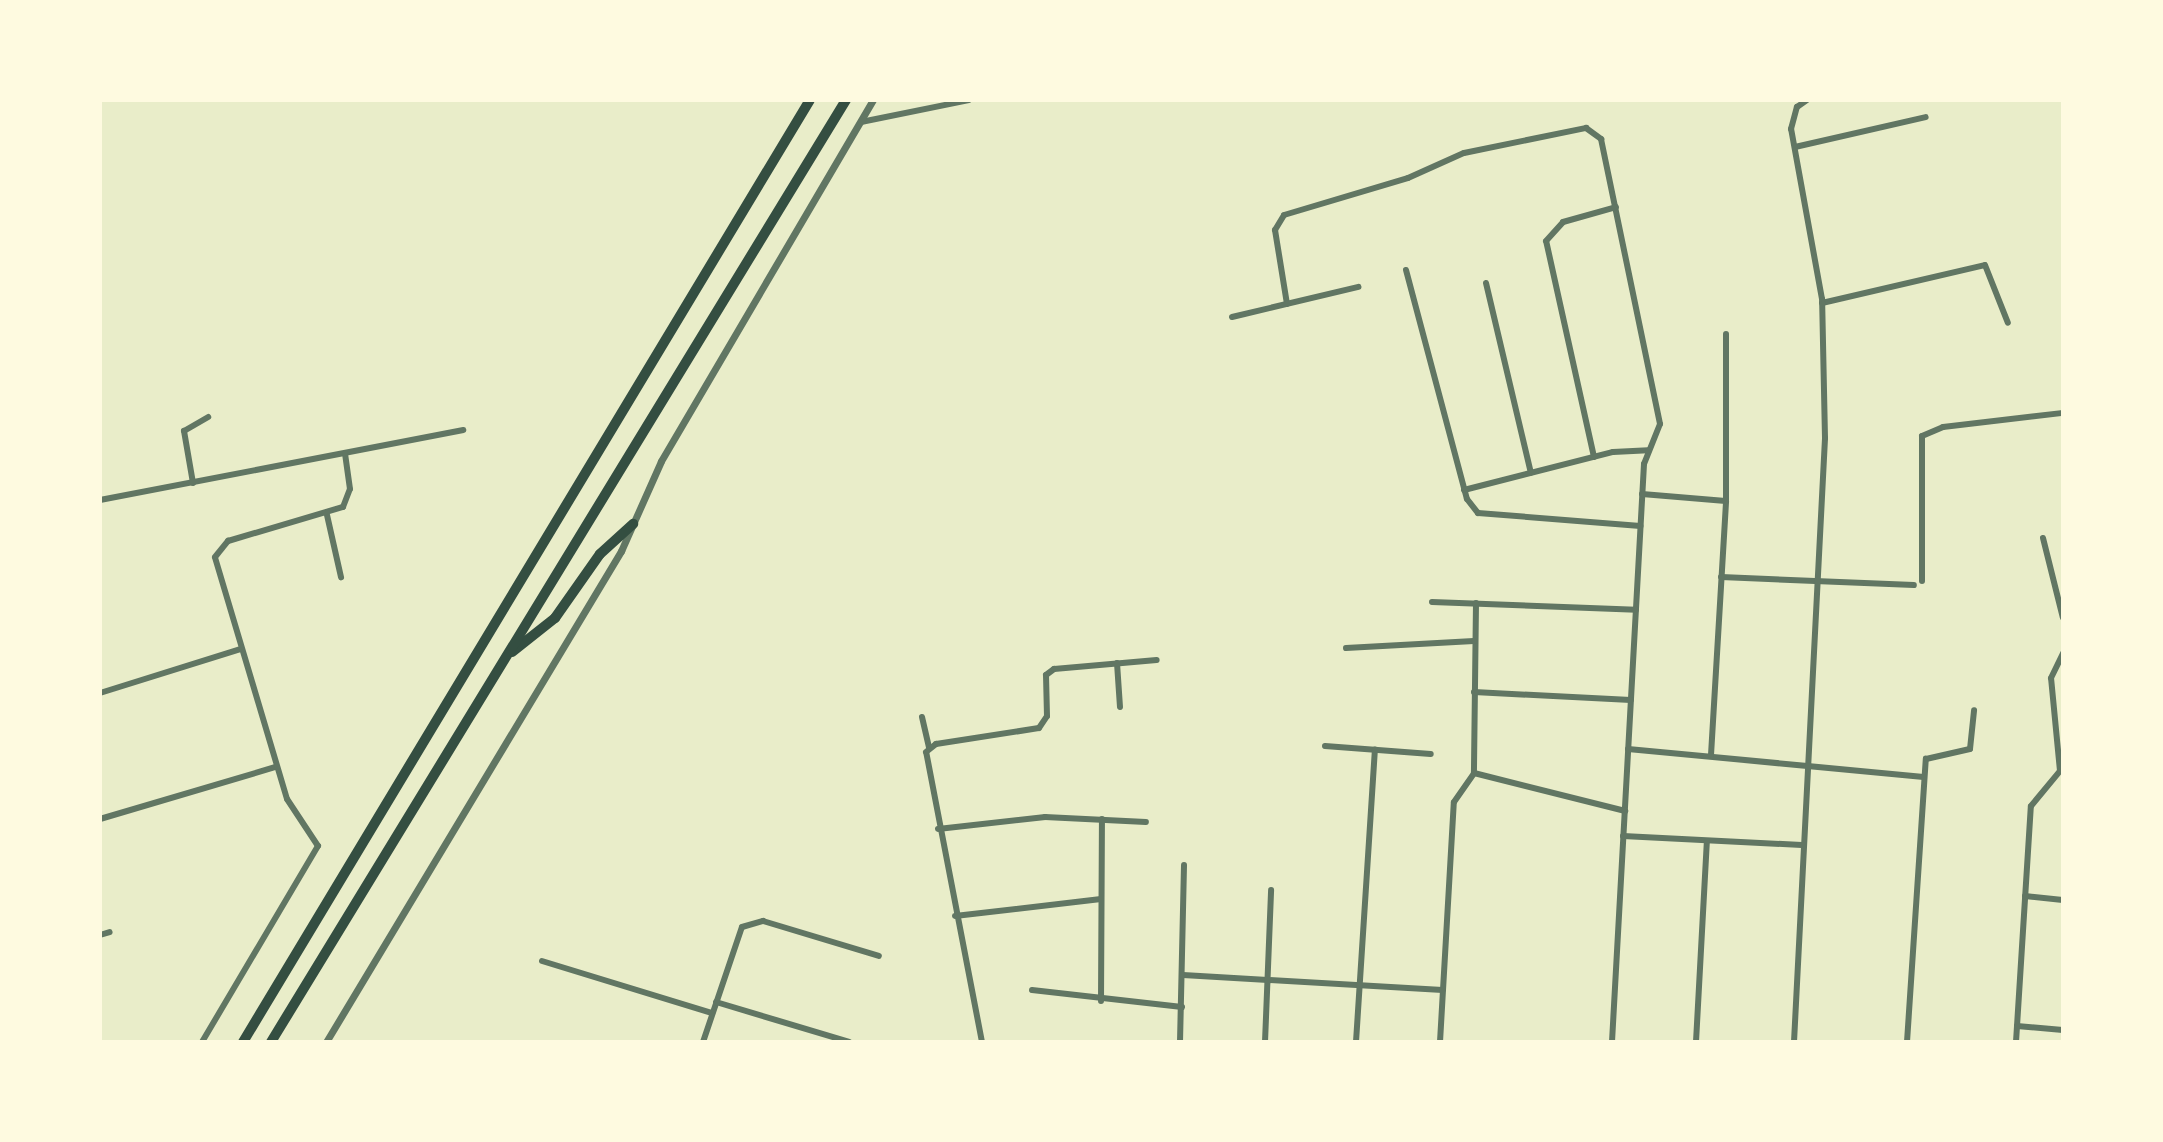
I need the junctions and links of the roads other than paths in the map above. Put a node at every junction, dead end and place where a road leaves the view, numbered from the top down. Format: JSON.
{"nodes":[{"id":1,"x":810,"y":100,"type":"edge"},
{"id":2,"x":846,"y":100,"type":"edge"},
{"id":3,"x":873,"y":100,"type":"edge"},
{"id":4,"x":969,"y":100,"type":"edge"},
{"id":5,"x":1807,"y":100,"type":"edge"},
{"id":6,"x":1926,"y":117,"type":"dead end"},
{"id":7,"x":861,"y":122,"type":"junction"},
{"id":8,"x":1795,"y":147,"type":"junction"},
{"id":9,"x":1616,"y":207,"type":"junction"},
{"id":10,"x":1406,"y":270,"type":"dead end"},
{"id":11,"x":1486,"y":283,"type":"dead end"},
{"id":12,"x":1358,"y":287,"type":"dead end"},
{"id":13,"x":1822,"y":303,"type":"junction"},
{"id":14,"x":1287,"y":304,"type":"junction"},
{"id":15,"x":1232,"y":317,"type":"dead end"},
{"id":16,"x":2008,"y":323,"type":"dead end"},
{"id":17,"x":1726,"y":334,"type":"dead end"},
{"id":18,"x":2063,"y":413,"type":"edge"},
{"id":19,"x":208,"y":417,"type":"dead end"},
{"id":20,"x":463,"y":430,"type":"dead end"},
{"id":21,"x":1648,"y":450,"type":"junction"},
{"id":22,"x":345,"y":453,"type":"junction"},
{"id":23,"x":1594,"y":457,"type":"junction"},
{"id":24,"x":1531,"y":473,"type":"junction"},
{"id":25,"x":193,"y":483,"type":"junction"},
{"id":26,"x":1464,"y":490,"type":"junction"},
{"id":27,"x":1642,"y":494,"type":"junction"},
{"id":28,"x":100,"y":500,"type":"edge"},
{"id":29,"x":1726,"y":501,"type":"junction"},
{"id":30,"x":327,"y":515,"type":"junction"},
{"id":31,"x":633,"y":524,"type":"junction"},
{"id":32,"x":1640,"y":526,"type":"junction"},
{"id":33,"x":2043,"y":538,"type":"dead end"},
{"id":34,"x":341,"y":577,"type":"dead end"},
{"id":35,"x":1721,"y":577,"type":"junction"},
{"id":36,"x":1922,"y":581,"type":"dead end"},
{"id":37,"x":1816,"y":582,"type":"junction"},
{"id":38,"x":1914,"y":585,"type":"dead end"},
{"id":39,"x":1432,"y":602,"type":"dead end"},
{"id":40,"x":1476,"y":603,"type":"junction"},
{"id":41,"x":1636,"y":610,"type":"junction"},
{"id":42,"x":2063,"y":618,"type":"edge"},
{"id":43,"x":1474,"y":641,"type":"junction"},
{"id":44,"x":1346,"y":648,"type":"dead end"},
{"id":45,"x":240,"y":649,"type":"junction"},
{"id":46,"x":510,"y":653,"type":"junction"},
{"id":47,"x":2063,"y":653,"type":"edge"},
{"id":48,"x":1157,"y":660,"type":"dead end"},
{"id":49,"x":1117,"y":663,"type":"junction"},
{"id":50,"x":1474,"y":692,"type":"junction"},
{"id":51,"x":100,"y":693,"type":"edge"},
{"id":52,"x":1631,"y":700,"type":"junction"},
{"id":53,"x":1120,"y":707,"type":"dead end"},
{"id":54,"x":1974,"y":710,"type":"dead end"},
{"id":55,"x":922,"y":717,"type":"dead end"},
{"id":56,"x":1325,"y":746,"type":"dead end"},
{"id":57,"x":929,"y":747,"type":"junction"},
{"id":58,"x":1628,"y":749,"type":"junction"},
{"id":59,"x":1375,"y":750,"type":"junction"},
{"id":60,"x":1431,"y":754,"type":"dead end"},
{"id":61,"x":1711,"y":755,"type":"junction"},
{"id":62,"x":1807,"y":761,"type":"junction"},
{"id":63,"x":276,"y":767,"type":"junction"},
{"id":64,"x":1474,"y":773,"type":"junction"},
{"id":65,"x":1924,"y":777,"type":"junction"},
{"id":66,"x":1625,"y":811,"type":"junction"},
{"id":67,"x":100,"y":819,"type":"edge"},
{"id":68,"x":1102,"y":819,"type":"junction"},
{"id":69,"x":1146,"y":822,"type":"dead end"},
{"id":70,"x":938,"y":829,"type":"junction"},
{"id":71,"x":1623,"y":836,"type":"junction"},
{"id":72,"x":1707,"y":841,"type":"junction"},
{"id":73,"x":1802,"y":845,"type":"junction"},
{"id":74,"x":1184,"y":865,"type":"dead end"},
{"id":75,"x":1271,"y":890,"type":"dead end"},
{"id":76,"x":2025,"y":896,"type":"junction"},
{"id":77,"x":1101,"y":899,"type":"junction"},
{"id":78,"x":2063,"y":900,"type":"edge"},
{"id":79,"x":955,"y":916,"type":"junction"},
{"id":80,"x":110,"y":932,"type":"dead end"},
{"id":81,"x":100,"y":935,"type":"edge"},
{"id":82,"x":879,"y":956,"type":"dead end"},
{"id":83,"x":542,"y":961,"type":"dead end"},
{"id":84,"x":1183,"y":975,"type":"junction"},
{"id":85,"x":1267,"y":980,"type":"junction"},
{"id":86,"x":1359,"y":985,"type":"junction"},
{"id":87,"x":1032,"y":990,"type":"dead end"},
{"id":88,"x":1443,"y":990,"type":"junction"},
{"id":89,"x":1101,"y":1001,"type":"junction"},
{"id":90,"x":716,"y":1002,"type":"junction"},
{"id":91,"x":1182,"y":1007,"type":"junction"},
{"id":92,"x":712,"y":1013,"type":"junction"},
{"id":93,"x":2017,"y":1026,"type":"junction"},
{"id":94,"x":2063,"y":1030,"type":"edge"},
{"id":95,"x":202,"y":1042,"type":"edge"},
{"id":96,"x":243,"y":1042,"type":"edge"},
{"id":97,"x":271,"y":1042,"type":"edge"},
{"id":98,"x":326,"y":1042,"type":"edge"},
{"id":99,"x":703,"y":1042,"type":"edge"},
{"id":100,"x":849,"y":1042,"type":"edge"},
{"id":101,"x":982,"y":1042,"type":"edge"},
{"id":102,"x":1180,"y":1042,"type":"edge"},
{"id":103,"x":1265,"y":1042,"type":"edge"},
{"id":104,"x":1356,"y":1042,"type":"edge"},
{"id":105,"x":1440,"y":1042,"type":"edge"},
{"id":106,"x":1612,"y":1042,"type":"edge"},
{"id":107,"x":1696,"y":1042,"type":"edge"},
{"id":108,"x":1794,"y":1042,"type":"edge"},
{"id":109,"x":1907,"y":1042,"type":"edge"},
{"id":110,"x":2016,"y":1042,"type":"edge"}],
"edges":[{"from":1,"to":96,"type":"highway"},
{"from":2,"to":46,"type":"highway"},
{"from":3,"to":7,"type":"street"},
{"from":4,"to":7,"type":"street"},
{"from":5,"to":8,"type":"street"},
{"from":6,"to":8,"type":"street"},
{"from":7,"to":31,"type":"street"},
{"from":8,"to":13,"type":"street"},
{"from":9,"to":14,"type":"street"},
{"from":9,"to":21,"type":"street"},
{"from":9,"to":23,"type":"street"},
{"from":10,"to":26,"type":"street"},
{"from":11,"to":24,"type":"street"},
{"from":12,"to":14,"type":"street"},
{"from":13,"to":16,"type":"street"},
{"from":13,"to":37,"type":"street"},
{"from":14,"to":15,"type":"street"},
{"from":17,"to":29,"type":"street"},
{"from":18,"to":36,"type":"street"},
{"from":19,"to":25,"type":"street"},
{"from":20,"to":22,"type":"street"},
{"from":21,"to":23,"type":"street"},
{"from":21,"to":27,"type":"street"},
{"from":22,"to":25,"type":"street"},
{"from":22,"to":30,"type":"street"},
{"from":23,"to":24,"type":"street"},
{"from":24,"to":26,"type":"street"},
{"from":25,"to":28,"type":"street"},
{"from":26,"to":32,"type":"street"},
{"from":27,"to":29,"type":"street"},
{"from":27,"to":32,"type":"street"},
{"from":29,"to":35,"type":"street"},
{"from":30,"to":34,"type":"street"},
{"from":30,"to":45,"type":"street"},
{"from":31,"to":46,"type":"highway"},
{"from":31,"to":98,"type":"street"},
{"from":32,"to":41,"type":"street"},
{"from":33,"to":42,"type":"street"},
{"from":35,"to":37,"type":"street"},
{"from":35,"to":61,"type":"street"},
{"from":37,"to":38,"type":"street"},
{"from":37,"to":62,"type":"street"},
{"from":39,"to":40,"type":"street"},
{"from":40,"to":41,"type":"street"},
{"from":40,"to":43,"type":"street"},
{"from":41,"to":52,"type":"street"},
{"from":43,"to":44,"type":"street"},
{"from":43,"to":50,"type":"street"},
{"from":45,"to":51,"type":"street"},
{"from":45,"to":63,"type":"street"},
{"from":46,"to":97,"type":"highway"},
{"from":47,"to":76,"type":"street"},
{"from":48,"to":49,"type":"street"},
{"from":49,"to":53,"type":"street"},
{"from":49,"to":57,"type":"street"},
{"from":50,"to":52,"type":"street"},
{"from":50,"to":64,"type":"street"},
{"from":52,"to":58,"type":"street"},
{"from":54,"to":65,"type":"street"},
{"from":55,"to":57,"type":"street"},
{"from":56,"to":59,"type":"street"},
{"from":57,"to":70,"type":"street"},
{"from":58,"to":61,"type":"street"},
{"from":58,"to":66,"type":"street"},
{"from":59,"to":60,"type":"street"},
{"from":59,"to":86,"type":"street"},
{"from":61,"to":62,"type":"street"},
{"from":62,"to":65,"type":"street"},
{"from":62,"to":73,"type":"street"},
{"from":63,"to":67,"type":"street"},
{"from":63,"to":95,"type":"street"},
{"from":64,"to":66,"type":"street"},
{"from":64,"to":88,"type":"street"},
{"from":65,"to":109,"type":"street"},
{"from":66,"to":71,"type":"street"},
{"from":68,"to":69,"type":"street"},
{"from":68,"to":70,"type":"street"},
{"from":68,"to":77,"type":"street"},
{"from":70,"to":79,"type":"street"},
{"from":71,"to":72,"type":"street"},
{"from":71,"to":106,"type":"street"},
{"from":72,"to":73,"type":"street"},
{"from":72,"to":107,"type":"street"},
{"from":73,"to":108,"type":"street"},
{"from":74,"to":84,"type":"street"},
{"from":75,"to":85,"type":"street"},
{"from":76,"to":78,"type":"street"},
{"from":76,"to":93,"type":"street"},
{"from":77,"to":79,"type":"street"},
{"from":77,"to":89,"type":"street"},
{"from":79,"to":101,"type":"street"},
{"from":80,"to":81,"type":"street"},
{"from":82,"to":90,"type":"street"},
{"from":83,"to":92,"type":"street"},
{"from":84,"to":85,"type":"street"},
{"from":84,"to":91,"type":"street"},
{"from":85,"to":86,"type":"street"},
{"from":85,"to":103,"type":"street"},
{"from":86,"to":88,"type":"street"},
{"from":86,"to":104,"type":"street"},
{"from":87,"to":89,"type":"street"},
{"from":88,"to":105,"type":"street"},
{"from":89,"to":91,"type":"street"},
{"from":90,"to":92,"type":"street"},
{"from":90,"to":100,"type":"street"},
{"from":91,"to":102,"type":"street"},
{"from":92,"to":99,"type":"street"},
{"from":93,"to":94,"type":"street"},
{"from":93,"to":110,"type":"street"}]}
